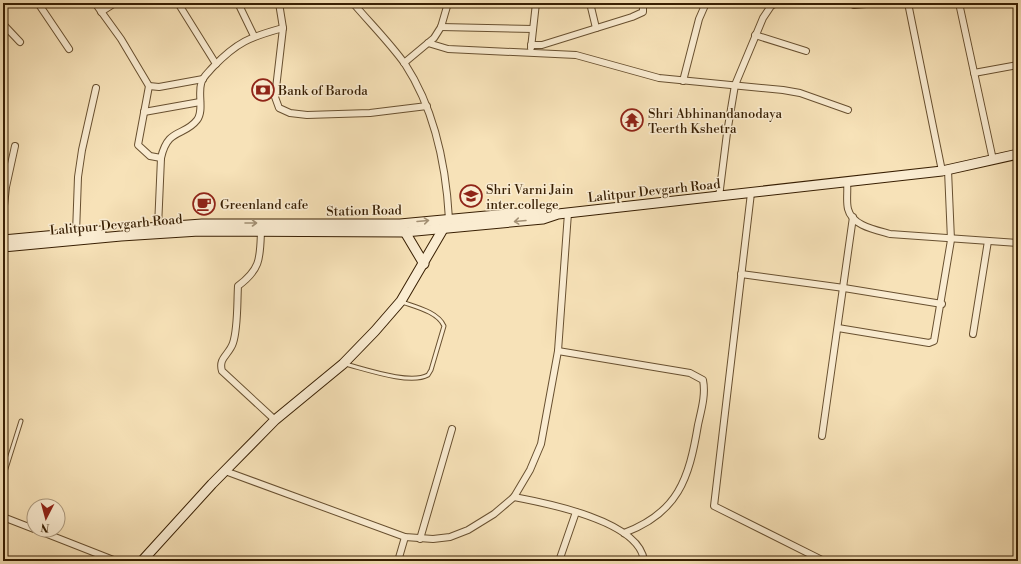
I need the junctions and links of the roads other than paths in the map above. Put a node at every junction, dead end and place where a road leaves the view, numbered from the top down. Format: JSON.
{"nodes":[{"id":1,"x":38,"y":3,"type":"edge"},
{"id":2,"x":95,"y":3,"type":"edge"},
{"id":3,"x":115,"y":3,"type":"edge"},
{"id":4,"x":178,"y":3,"type":"edge"},
{"id":5,"x":238,"y":3,"type":"edge"},
{"id":6,"x":279,"y":3,"type":"edge"},
{"id":7,"x":353,"y":3,"type":"edge"},
{"id":8,"x":448,"y":3,"type":"edge"},
{"id":9,"x":536,"y":3,"type":"edge"},
{"id":10,"x":590,"y":3,"type":"edge"},
{"id":11,"x":643,"y":3,"type":"edge"},
{"id":12,"x":706,"y":3,"type":"edge"},
{"id":13,"x":776,"y":3,"type":"edge"},
{"id":14,"x":878,"y":3,"type":"edge"},
{"id":15,"x":908,"y":3,"type":"edge"},
{"id":16,"x":959,"y":3,"type":"edge"},
{"id":17,"x":854,"y":5,"type":"dead end"},
{"id":18,"x":101,"y":12,"type":"junction"},
{"id":19,"x":3,"y":24,"type":"edge"},
{"id":20,"x":441,"y":27,"type":"junction"},
{"id":21,"x":283,"y":28,"type":"junction"},
{"id":22,"x":596,"y":28,"type":"junction"},
{"id":23,"x":533,"y":29,"type":"junction"},
{"id":24,"x":755,"y":35,"type":"junction"},
{"id":25,"x":254,"y":36,"type":"junction"},
{"id":26,"x":20,"y":42,"type":"dead end"},
{"id":27,"x":428,"y":43,"type":"junction"},
{"id":28,"x":69,"y":49,"type":"dead end"},
{"id":29,"x":531,"y":49,"type":"junction"},
{"id":30,"x":806,"y":52,"type":"dead end"},
{"id":31,"x":404,"y":63,"type":"junction"},
{"id":32,"x":216,"y":64,"type":"junction"},
{"id":33,"x":1018,"y":65,"type":"edge"},
{"id":34,"x":974,"y":73,"type":"junction"},
{"id":35,"x":203,"y":79,"type":"junction"},
{"id":36,"x":683,"y":81,"type":"junction"},
{"id":37,"x":735,"y":85,"type":"junction"},
{"id":38,"x":149,"y":86,"type":"junction"},
{"id":39,"x":96,"y":88,"type":"dead end"},
{"id":40,"x":200,"y":102,"type":"junction"},
{"id":41,"x":427,"y":106,"type":"junction"},
{"id":42,"x":848,"y":110,"type":"dead end"},
{"id":43,"x":144,"y":112,"type":"junction"},
{"id":44,"x":15,"y":146,"type":"dead end"},
{"id":45,"x":1018,"y":154,"type":"edge"},
{"id":46,"x":161,"y":158,"type":"junction"},
{"id":47,"x":993,"y":160,"type":"junction"},
{"id":48,"x":945,"y":170,"type":"junction"},
{"id":49,"x":847,"y":183,"type":"junction"},
{"id":50,"x":5,"y":187,"type":"edge"},
{"id":51,"x":751,"y":193,"type":"junction"},
{"id":52,"x":719,"y":197,"type":"junction"},
{"id":53,"x":568,"y":213,"type":"junction"},
{"id":54,"x":558,"y":214,"type":"junction"},
{"id":55,"x":3,"y":215,"type":"edge"},
{"id":56,"x":853,"y":217,"type":"junction"},
{"id":57,"x":449,"y":219,"type":"junction"},
{"id":58,"x":400,"y":224,"type":"junction"},
{"id":59,"x":158,"y":227,"type":"junction"},
{"id":60,"x":444,"y":228,"type":"junction"},
{"id":61,"x":262,"y":231,"type":"junction"},
{"id":62,"x":405,"y":232,"type":"junction"},
{"id":63,"x":76,"y":233,"type":"junction"},
{"id":64,"x":3,"y":240,"type":"edge"},
{"id":65,"x":951,"y":240,"type":"junction"},
{"id":66,"x":988,"y":241,"type":"junction"},
{"id":67,"x":1018,"y":243,"type":"edge"},
{"id":68,"x":3,"y":247,"type":"edge"},
{"id":69,"x":424,"y":264,"type":"junction"},
{"id":70,"x":741,"y":274,"type":"junction"},
{"id":71,"x":844,"y":288,"type":"junction"},
{"id":72,"x":401,"y":301,"type":"junction"},
{"id":73,"x":942,"y":304,"type":"junction"},
{"id":74,"x":838,"y":328,"type":"junction"},
{"id":75,"x":974,"y":334,"type":"dead end"},
{"id":76,"x":558,"y":351,"type":"junction"},
{"id":77,"x":343,"y":364,"type":"junction"},
{"id":78,"x":275,"y":420,"type":"junction"},
{"id":79,"x":21,"y":421,"type":"dead end"},
{"id":80,"x":452,"y":429,"type":"dead end"},
{"id":81,"x":822,"y":436,"type":"dead end"},
{"id":82,"x":225,"y":471,"type":"junction"},
{"id":83,"x":3,"y":478,"type":"edge"},
{"id":84,"x":514,"y":497,"type":"junction"},
{"id":85,"x":576,"y":512,"type":"junction"},
{"id":86,"x":3,"y":517,"type":"edge"},
{"id":87,"x":26,"y":526,"type":"edge"},
{"id":88,"x":624,"y":533,"type":"junction"},
{"id":89,"x":405,"y":536,"type":"junction"},
{"id":90,"x":57,"y":538,"type":"edge"},
{"id":91,"x":420,"y":539,"type":"junction"},
{"id":92,"x":116,"y":561,"type":"edge"},
{"id":93,"x":142,"y":561,"type":"edge"},
{"id":94,"x":398,"y":561,"type":"edge"},
{"id":95,"x":558,"y":561,"type":"edge"},
{"id":96,"x":644,"y":561,"type":"edge"},
{"id":97,"x":824,"y":561,"type":"edge"}],
"edges":[{"from":1,"to":28,"type":"street"},
{"from":2,"to":18,"type":"street"},
{"from":3,"to":18,"type":"street"},
{"from":4,"to":32,"type":"street"},
{"from":5,"to":25,"type":"street"},
{"from":6,"to":21,"type":"street"},
{"from":7,"to":31,"type":"street"},
{"from":8,"to":20,"type":"street"},
{"from":9,"to":23,"type":"street"},
{"from":10,"to":22,"type":"street"},
{"from":11,"to":22,"type":"street"},
{"from":12,"to":36,"type":"street"},
{"from":13,"to":24,"type":"street"},
{"from":14,"to":17,"type":"street"},
{"from":15,"to":48,"type":"street"},
{"from":16,"to":34,"type":"street"},
{"from":18,"to":38,"type":"street"},
{"from":19,"to":26,"type":"street"},
{"from":20,"to":23,"type":"street"},
{"from":20,"to":27,"type":"street"},
{"from":21,"to":25,"type":"street"},
{"from":21,"to":41,"type":"street"},
{"from":22,"to":29,"type":"street"},
{"from":23,"to":29,"type":"street"},
{"from":24,"to":30,"type":"street"},
{"from":24,"to":37,"type":"street"},
{"from":25,"to":32,"type":"street"},
{"from":27,"to":29,"type":"street"},
{"from":27,"to":31,"type":"street"},
{"from":29,"to":36,"type":"street"},
{"from":31,"to":41,"type":"street"},
{"from":32,"to":35,"type":"street"},
{"from":33,"to":34,"type":"street"},
{"from":34,"to":47,"type":"street"},
{"from":35,"to":38,"type":"street"},
{"from":35,"to":40,"type":"street"},
{"from":36,"to":37,"type":"street"},
{"from":37,"to":42,"type":"street"},
{"from":37,"to":52,"type":"street"},
{"from":38,"to":43,"type":"street"},
{"from":39,"to":63,"type":"street"},
{"from":40,"to":43,"type":"street"},
{"from":40,"to":46,"type":"street"},
{"from":41,"to":57,"type":"street"},
{"from":43,"to":46,"type":"street"},
{"from":44,"to":50,"type":"street"},
{"from":45,"to":47,"type":"main road","name":"Lalitpur Devgarh Road"},
{"from":46,"to":59,"type":"street"},
{"from":47,"to":48,"type":"main road","name":"Lalitpur Devgarh Road"},
{"from":48,"to":49,"type":"main road","name":"Lalitpur Devgarh Road"},
{"from":48,"to":65,"type":"street"},
{"from":49,"to":51,"type":"main road","name":"Lalitpur Devgarh Road"},
{"from":49,"to":56,"type":"street"},
{"from":50,"to":55,"type":"street"},
{"from":51,"to":52,"type":"main road","name":"Lalitpur Devgarh Road"},
{"from":51,"to":70,"type":"street"},
{"from":52,"to":53,"type":"main road","name":"Lalitpur Devgarh Road"},
{"from":53,"to":54,"type":"main road","name":"Lalitpur Devgarh Road"},
{"from":53,"to":76,"type":"street"},
{"from":54,"to":57,"type":"main road","name":"Station Road"},
{"from":54,"to":60,"type":"main road","name":"Lalitpur Devgarh Road","one_way":true},
{"from":56,"to":65,"type":"street"},
{"from":56,"to":71,"type":"street"},
{"from":58,"to":57,"type":"main road","name":"Station Road","one_way":true},
{"from":57,"to":60,"type":"main road"},
{"from":59,"to":58,"type":"main road","name":"Station Road","one_way":true},
{"from":58,"to":62,"type":"main road"},
{"from":59,"to":63,"type":"main road","name":"Station Road"},
{"from":60,"to":62,"type":"main road","name":"Lalitpur Devgarh Road"},
{"from":60,"to":69,"type":"main road"},
{"from":61,"to":62,"type":"main road","name":"Lalitpur Devgarh Road"},
{"from":61,"to":68,"type":"main road","name":"Lalitpur Devgarh Road"},
{"from":61,"to":78,"type":"street"},
{"from":62,"to":69,"type":"main road"},
{"from":63,"to":64,"type":"main road","name":"Station Road"},
{"from":65,"to":66,"type":"street"},
{"from":65,"to":73,"type":"street"},
{"from":66,"to":67,"type":"street"},
{"from":66,"to":75,"type":"street"},
{"from":69,"to":72,"type":"main road"},
{"from":70,"to":71,"type":"street"},
{"from":70,"to":97,"type":"street"},
{"from":71,"to":73,"type":"street"},
{"from":71,"to":74,"type":"street"},
{"from":72,"to":77,"type":"main road"},
{"from":72,"to":77,"type":"lane"},
{"from":73,"to":74,"type":"street"},
{"from":74,"to":81,"type":"street"},
{"from":76,"to":84,"type":"street"},
{"from":76,"to":88,"type":"street"},
{"from":77,"to":78,"type":"main road"},
{"from":78,"to":82,"type":"main road"},
{"from":79,"to":83,"type":"lane"},
{"from":80,"to":91,"type":"street"},
{"from":82,"to":89,"type":"street"},
{"from":82,"to":93,"type":"main road"},
{"from":84,"to":85,"type":"street"},
{"from":84,"to":91,"type":"street"},
{"from":85,"to":88,"type":"street"},
{"from":85,"to":95,"type":"street"},
{"from":86,"to":87,"type":"street"},
{"from":88,"to":96,"type":"street"},
{"from":89,"to":91,"type":"street"},
{"from":89,"to":94,"type":"street"},
{"from":90,"to":92,"type":"street"}]}
